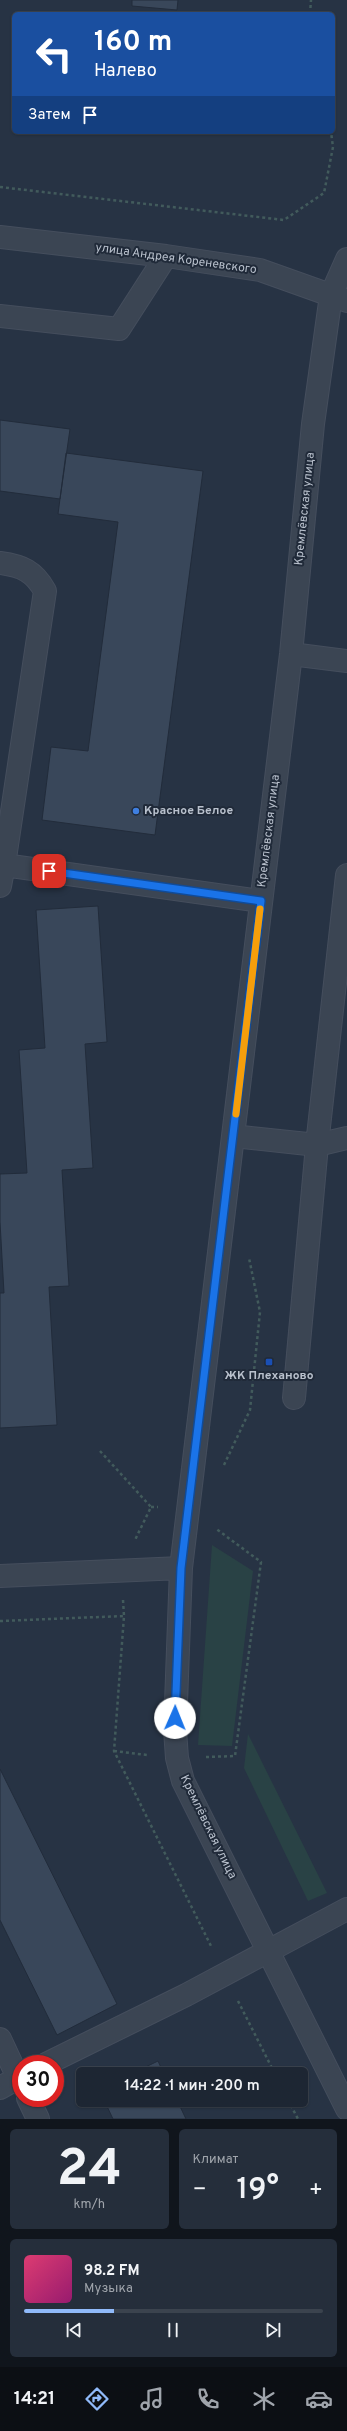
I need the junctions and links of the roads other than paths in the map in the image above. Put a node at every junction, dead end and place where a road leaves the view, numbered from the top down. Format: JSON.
{"nodes":[{"id":1,"x":0,"y":237,"type":"edge"},
{"id":2,"x":166,"y":256,"type":"junction"},
{"id":3,"x":347,"y":259,"type":"edge"},
{"id":4,"x":339,"y":298,"type":"edge"},
{"id":5,"x":0,"y":316,"type":"edge"},
{"id":6,"x":0,"y":563,"type":"edge"},
{"id":7,"x":291,"y":654,"type":"junction"},
{"id":8,"x":347,"y":661,"type":"edge"},
{"id":9,"x":2,"y":875,"type":"edge"},
{"id":10,"x":347,"y":875,"type":"edge"},
{"id":11,"x":261,"y":901,"type":"junction"},
{"id":12,"x":233,"y":1136,"type":"junction"},
{"id":13,"x":347,"y":1138,"type":"edge"},
{"id":14,"x":317,"y":1145,"type":"junction"},
{"id":15,"x":294,"y":1398,"type":"dead end"},
{"id":16,"x":181,"y":1568,"type":"junction"},
{"id":17,"x":0,"y":1576,"type":"edge"},
{"id":18,"x":347,"y":1909,"type":"edge"},
{"id":19,"x":269,"y":1950,"type":"junction"},
{"id":20,"x":0,"y":2039,"type":"edge"},
{"id":21,"x":64,"y":2055,"type":"edge"},
{"id":22,"x":12,"y":2073,"type":"edge"},
{"id":23,"x":32,"y":2107,"type":"edge"},
{"id":24,"x":347,"y":2109,"type":"edge"},
{"id":25,"x":38,"y":2119,"type":"edge"}],
"edges":[{"from":1,"to":2,"type":"street","name":"улица Андрея Кореневского"},
{"from":2,"to":4,"type":"street","name":"улица Андрея Кореневского"},
{"from":2,"to":5,"type":"street"},
{"from":3,"to":4,"type":"street","name":"Кремлёвская улица"},
{"from":4,"to":7,"type":"street","name":"Кремлёвская улица"},
{"from":6,"to":9,"type":"street"},
{"from":7,"to":8,"type":"street"},
{"from":7,"to":11,"type":"street","name":"Кремлёвская улица"},
{"from":9,"to":11,"type":"street"},
{"from":10,"to":14,"type":"street"},
{"from":11,"to":12,"type":"street","name":"Кремлёвская улица"},
{"from":12,"to":14,"type":"street"},
{"from":12,"to":16,"type":"street","name":"Кремлёвская улица"},
{"from":13,"to":14,"type":"street"},
{"from":14,"to":15,"type":"street"},
{"from":16,"to":17,"type":"street"},
{"from":16,"to":19,"type":"street","name":"Кремлёвская улица"},
{"from":18,"to":19,"type":"street"},
{"from":19,"to":21,"type":"street"},
{"from":19,"to":24,"type":"street","name":"Кремлёвская улица"},
{"from":20,"to":22,"type":"street"},
{"from":23,"to":25,"type":"street"}]}
